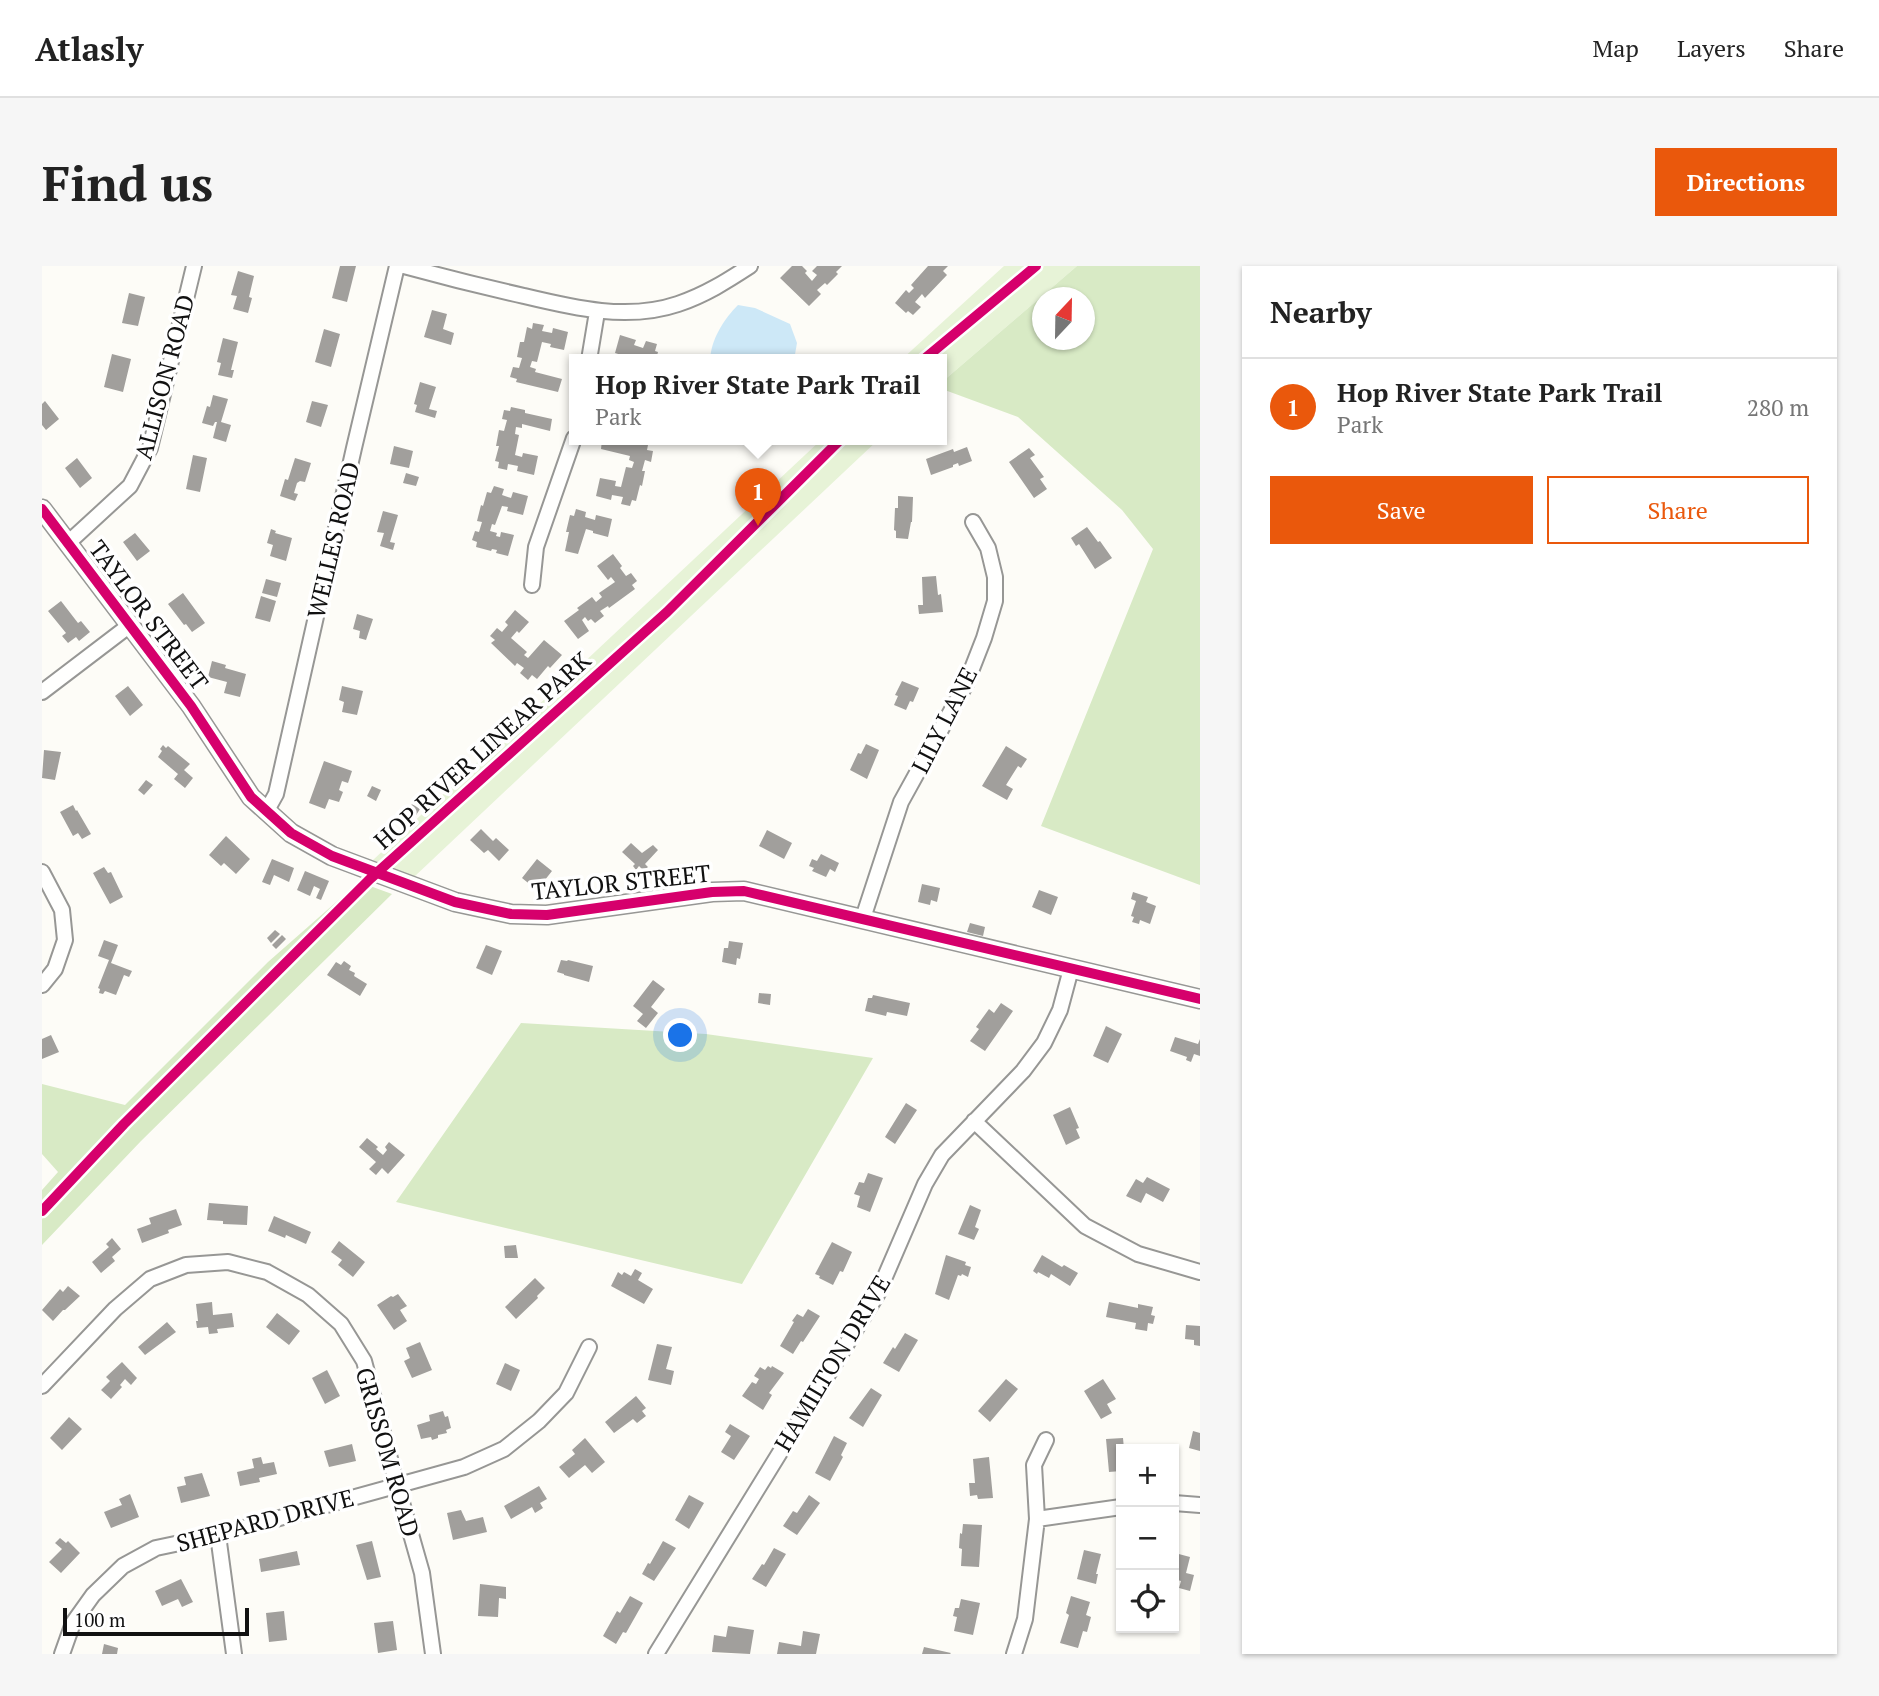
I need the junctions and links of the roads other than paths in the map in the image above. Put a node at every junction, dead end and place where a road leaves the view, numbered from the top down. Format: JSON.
{"nodes":[{"id":1,"x":194,"y":266,"type":"edge"},
{"id":2,"x":397,"y":266,"type":"edge"},
{"id":3,"x":404,"y":266,"type":"edge"},
{"id":4,"x":750,"y":266,"type":"edge"},
{"id":5,"x":597,"y":312,"type":"junction"},
{"id":6,"x":590,"y":354,"type":"edge"},
{"id":7,"x":572,"y":445,"type":"edge"},
{"id":8,"x":42,"y":509,"type":"edge"},
{"id":9,"x":973,"y":522,"type":"dead end"},
{"id":10,"x":68,"y":543,"type":"junction"},
{"id":11,"x":532,"y":585,"type":"dead end"},
{"id":12,"x":130,"y":625,"type":"junction"},
{"id":13,"x":42,"y":692,"type":"edge"},
{"id":14,"x":266,"y":812,"type":"junction"},
{"id":15,"x":42,"y":872,"type":"edge"},
{"id":16,"x":863,"y":918,"type":"junction"},
{"id":17,"x":1071,"y":969,"type":"junction"},
{"id":18,"x":42,"y":985,"type":"edge"},
{"id":19,"x":1200,"y":999,"type":"edge"},
{"id":20,"x":974,"y":1121,"type":"junction"},
{"id":21,"x":1200,"y":1272,"type":"edge"},
{"id":22,"x":589,"y":1347,"type":"dead end"},
{"id":23,"x":42,"y":1386,"type":"edge"},
{"id":24,"x":1046,"y":1440,"type":"dead end"},
{"id":25,"x":397,"y":1485,"type":"junction"},
{"id":26,"x":1179,"y":1503,"type":"edge"},
{"id":27,"x":1200,"y":1505,"type":"edge"},
{"id":28,"x":1116,"y":1508,"type":"edge"},
{"id":29,"x":1037,"y":1519,"type":"junction"},
{"id":30,"x":218,"y":1535,"type":"junction"},
{"id":31,"x":62,"y":1654,"type":"edge"},
{"id":32,"x":234,"y":1654,"type":"edge"},
{"id":33,"x":433,"y":1654,"type":"edge"},
{"id":34,"x":656,"y":1654,"type":"edge"},
{"id":35,"x":1014,"y":1654,"type":"edge"}],
"edges":[{"from":1,"to":10,"type":"street","name":"ALLISON ROAD"},
{"from":2,"to":14,"type":"street","name":"WELLES ROAD"},
{"from":3,"to":5,"type":"street"},
{"from":4,"to":5,"type":"street"},
{"from":5,"to":6,"type":"street"},
{"from":7,"to":11,"type":"street"},
{"from":8,"to":10,"type":"street","name":"TAYLOR STREET"},
{"from":9,"to":16,"type":"street","name":"LILY LANE"},
{"from":10,"to":12,"type":"street","name":"TAYLOR STREET"},
{"from":12,"to":13,"type":"street"},
{"from":12,"to":14,"type":"street","name":"TAYLOR STREET"},
{"from":14,"to":16,"type":"street","name":"TAYLOR STREET"},
{"from":15,"to":18,"type":"street"},
{"from":16,"to":17,"type":"street","name":"TAYLOR STREET"},
{"from":17,"to":19,"type":"street","name":"TAYLOR STREET"},
{"from":17,"to":20,"type":"street","name":"HAMILTON DRIVE"},
{"from":20,"to":21,"type":"street"},
{"from":20,"to":34,"type":"street","name":"HAMILTON DRIVE"},
{"from":22,"to":25,"type":"street","name":"SHEPARD DRIVE"},
{"from":23,"to":25,"type":"street","name":"GRISSOM ROAD"},
{"from":24,"to":29,"type":"street"},
{"from":25,"to":30,"type":"street","name":"SHEPARD DRIVE"},
{"from":25,"to":33,"type":"street","name":"GRISSOM ROAD"},
{"from":26,"to":27,"type":"street"},
{"from":28,"to":29,"type":"street"},
{"from":29,"to":35,"type":"street"},
{"from":30,"to":31,"type":"street","name":"SHEPARD DRIVE"},
{"from":30,"to":32,"type":"street"}]}
